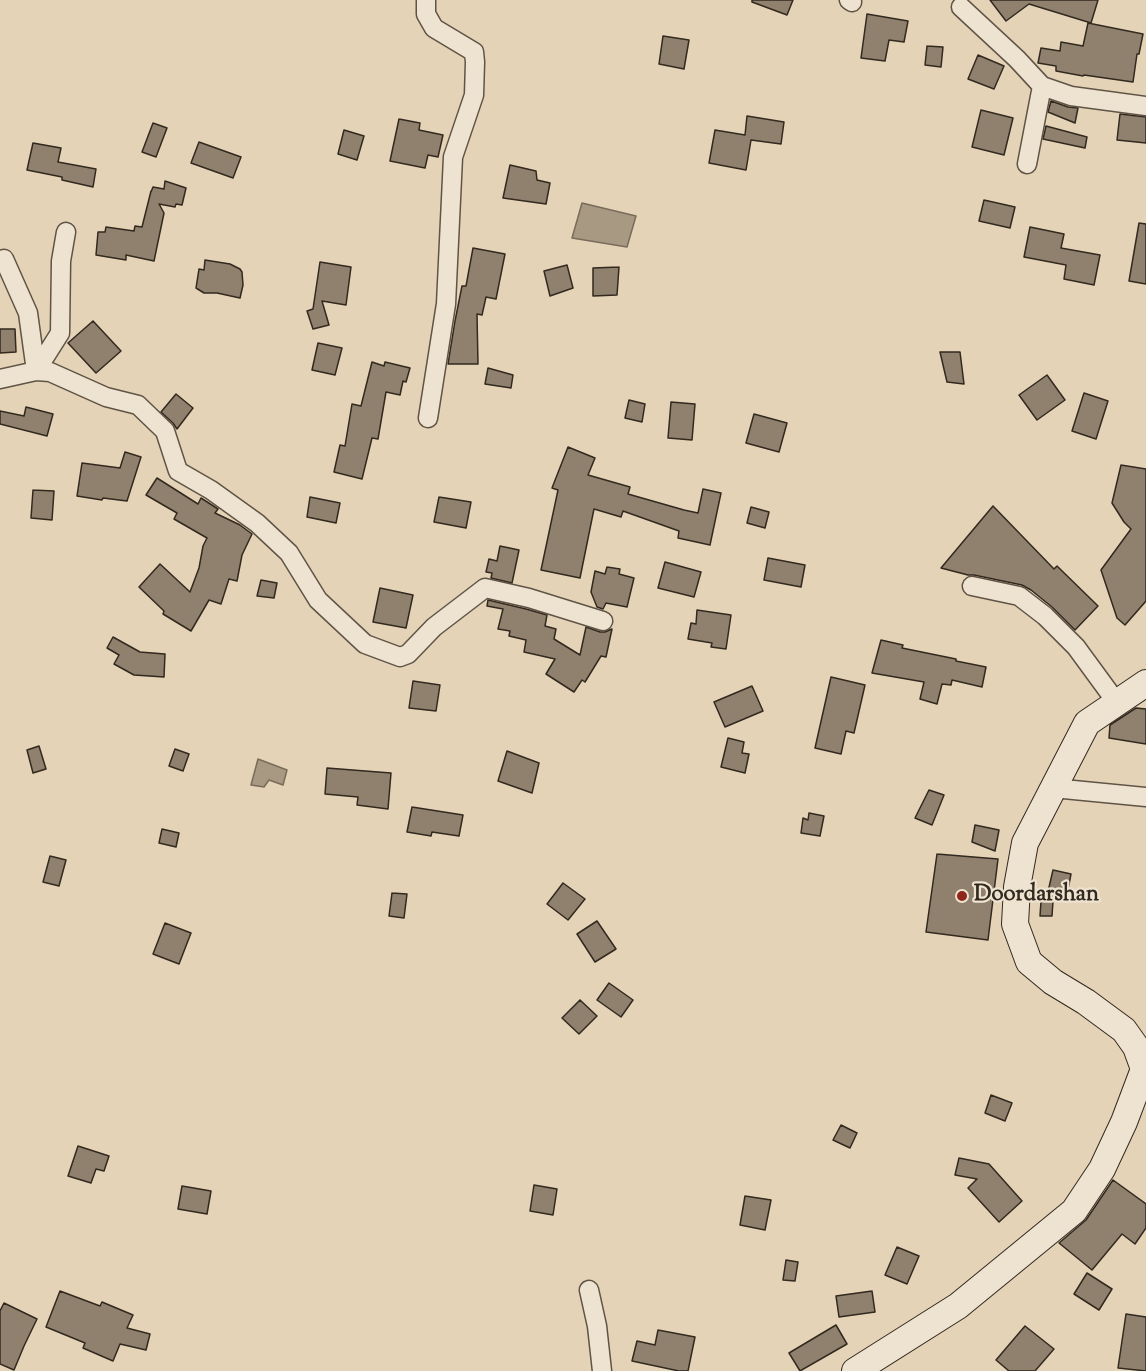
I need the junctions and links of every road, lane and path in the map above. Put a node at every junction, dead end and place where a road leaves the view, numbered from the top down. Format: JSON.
{"nodes":[{"id":1,"x":426,"y":0,"type":"edge"},
{"id":2,"x":961,"y":6,"type":"dead end"},
{"id":3,"x":1042,"y":86,"type":"junction"},
{"id":4,"x":1146,"y":106,"type":"edge"},
{"id":5,"x":1027,"y":164,"type":"dead end"},
{"id":6,"x":66,"y":232,"type":"dead end"},
{"id":7,"x":4,"y":260,"type":"dead end"},
{"id":8,"x":36,"y":371,"type":"junction"},
{"id":9,"x":0,"y":379,"type":"edge"},
{"id":10,"x":428,"y":418,"type":"dead end"},
{"id":11,"x":972,"y":586,"type":"dead end"},
{"id":12,"x":603,"y":621,"type":"dead end"},
{"id":13,"x":1146,"y":683,"type":"edge"},
{"id":14,"x":1117,"y":703,"type":"junction"},
{"id":15,"x":1053,"y":788,"type":"junction"},
{"id":16,"x":1146,"y":797,"type":"edge"},
{"id":17,"x":1138,"y":1108,"type":"edge"},
{"id":18,"x":590,"y":1290,"type":"dead end"},
{"id":19,"x":602,"y":1371,"type":"edge"},
{"id":20,"x":855,"y":1371,"type":"edge"}],
"edges":[{"from":1,"to":10,"type":"street"},
{"from":2,"to":3,"type":"street"},
{"from":3,"to":4,"type":"street"},
{"from":3,"to":5,"type":"street"},
{"from":6,"to":8,"type":"street"},
{"from":7,"to":8,"type":"street"},
{"from":8,"to":9,"type":"street"},
{"from":8,"to":12,"type":"street"},
{"from":11,"to":14,"type":"street"},
{"from":13,"to":14,"type":"main road"},
{"from":14,"to":15,"type":"main road"},
{"from":15,"to":16,"type":"street"},
{"from":15,"to":17,"type":"main road"},
{"from":17,"to":20,"type":"main road"},
{"from":18,"to":19,"type":"street"}]}
